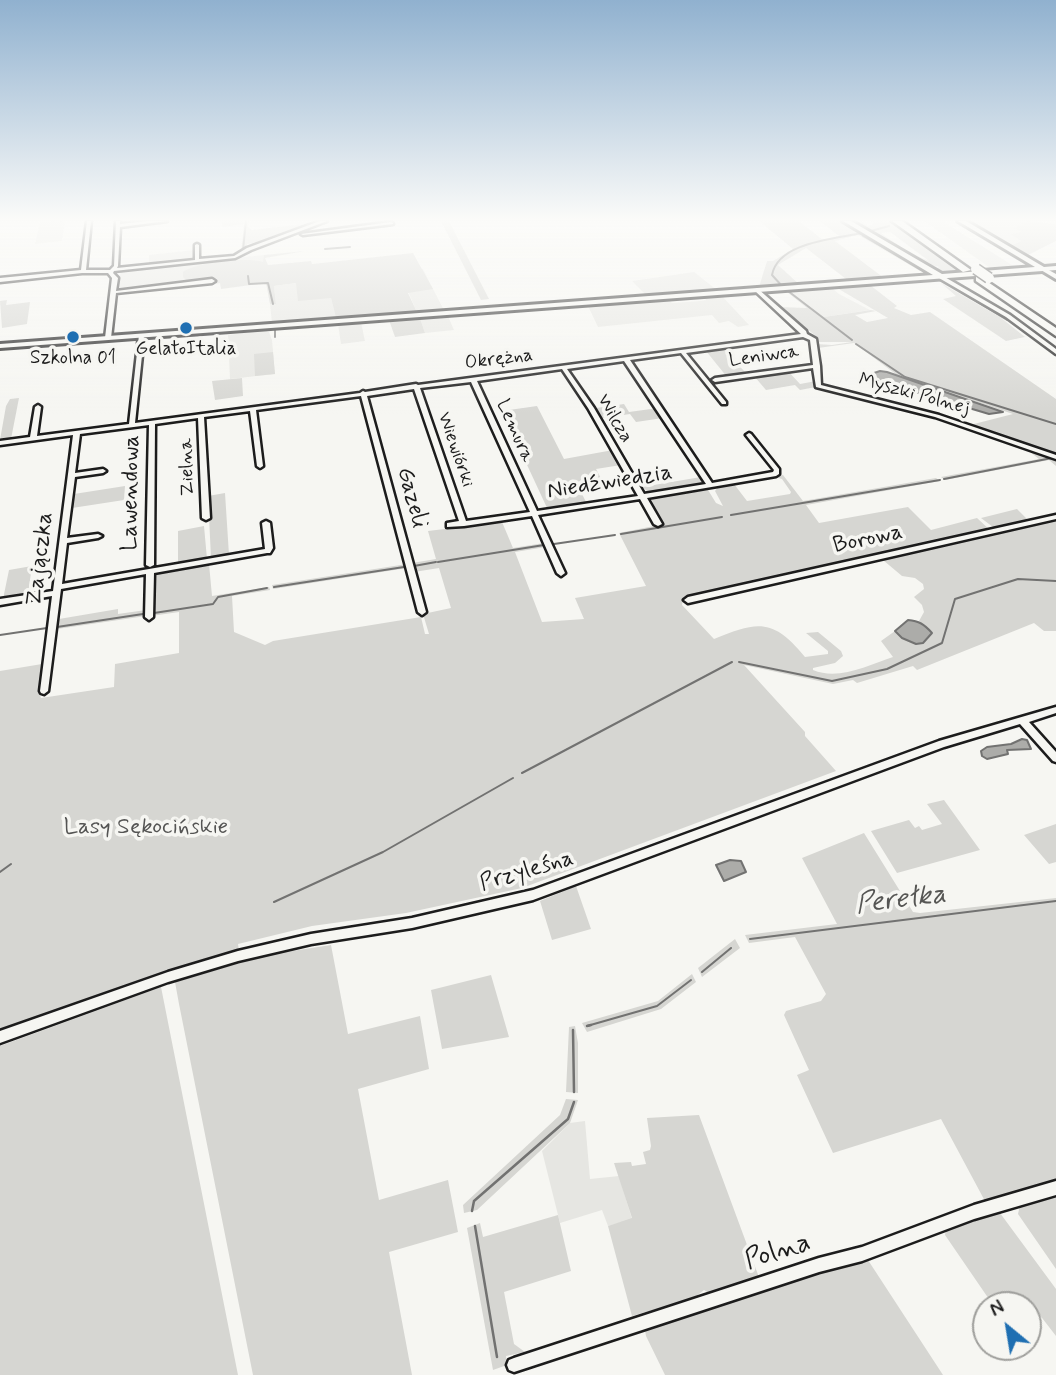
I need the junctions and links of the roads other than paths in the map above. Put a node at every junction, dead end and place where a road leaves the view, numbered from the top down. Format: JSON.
{"nodes":[{"id":1,"x":114,"y":285,"type":"edge"},
{"id":2,"x":176,"y":285,"type":"edge"},
{"id":3,"x":825,"y":285,"type":"edge"},
{"id":4,"x":955,"y":285,"type":"edge"},
{"id":5,"x":993,"y":285,"type":"edge"},
{"id":6,"x":995,"y":285,"type":"edge"},
{"id":7,"x":757,"y":290,"type":"junction"},
{"id":8,"x":117,"y":292,"type":"dead end"},
{"id":9,"x":1056,"y":324,"type":"edge"},
{"id":10,"x":1056,"y":334,"type":"edge"},
{"id":11,"x":141,"y":335,"type":"junction"},
{"id":12,"x":804,"y":335,"type":"junction"},
{"id":13,"x":108,"y":338,"type":"junction"},
{"id":14,"x":0,"y":346,"type":"edge"},
{"id":15,"x":683,"y":352,"type":"junction"},
{"id":16,"x":1056,"y":352,"type":"edge"},
{"id":17,"x":626,"y":359,"type":"junction"},
{"id":18,"x":817,"y":366,"type":"junction"},
{"id":19,"x":563,"y":368,"type":"junction"},
{"id":20,"x":473,"y":379,"type":"junction"},
{"id":21,"x":715,"y":380,"type":"dead end"},
{"id":22,"x":416,"y":386,"type":"junction"},
{"id":23,"x":363,"y":393,"type":"junction"},
{"id":24,"x":724,"y":403,"type":"dead end"},
{"id":25,"x":38,"y":407,"type":"dead end"},
{"id":26,"x":253,"y":408,"type":"junction"},
{"id":27,"x":201,"y":415,"type":"junction"},
{"id":28,"x":152,"y":422,"type":"junction"},
{"id":29,"x":132,"y":424,"type":"junction"},
{"id":30,"x":78,"y":432,"type":"junction"},
{"id":31,"x":749,"y":435,"type":"dead end"},
{"id":32,"x":33,"y":438,"type":"junction"},
{"id":33,"x":0,"y":443,"type":"edge"},
{"id":34,"x":1056,"y":457,"type":"edge"},
{"id":35,"x":260,"y":466,"type":"dead end"},
{"id":36,"x":103,"y":471,"type":"dead end"},
{"id":37,"x":72,"y":475,"type":"junction"},
{"id":38,"x":710,"y":485,"type":"junction"},
{"id":39,"x":642,"y":498,"type":"junction"},
{"id":40,"x":534,"y":515,"type":"junction"},
{"id":41,"x":1056,"y":517,"type":"edge"},
{"id":42,"x":205,"y":518,"type":"dead end"},
{"id":43,"x":266,"y":523,"type":"dead end"},
{"id":44,"x":464,"y":524,"type":"junction"},
{"id":45,"x":658,"y":524,"type":"dead end"},
{"id":46,"x":450,"y":525,"type":"dead end"},
{"id":47,"x":98,"y":536,"type":"dead end"},
{"id":48,"x":63,"y":541,"type":"junction"},
{"id":49,"x":267,"y":551,"type":"joint"},
{"id":50,"x":150,"y":568,"type":"junction"},
{"id":51,"x":561,"y":573,"type":"dead end"},
{"id":52,"x":57,"y":590,"type":"junction"},
{"id":53,"x":688,"y":600,"type":"dead end"},
{"id":54,"x":0,"y":602,"type":"edge"},
{"id":55,"x":422,"y":612,"type":"dead end"},
{"id":56,"x":149,"y":617,"type":"dead end"},
{"id":57,"x":44,"y":691,"type":"dead end"},
{"id":58,"x":1056,"y":710,"type":"edge"},
{"id":59,"x":1022,"y":720,"type":"junction"},
{"id":60,"x":1056,"y":758,"type":"edge"},
{"id":61,"x":0,"y":1037,"type":"edge"},
{"id":62,"x":1056,"y":1188,"type":"edge"},
{"id":63,"x":514,"y":1365,"type":"dead end"}],
"edges":[{"from":1,"to":13,"type":"street"},
{"from":2,"to":8,"type":"street"},
{"from":3,"to":7,"type":"main road"},
{"from":4,"to":16,"type":"street"},
{"from":5,"to":10,"type":"highway"},
{"from":6,"to":9,"type":"highway"},
{"from":7,"to":11,"type":"main road"},
{"from":7,"to":12,"type":"street"},
{"from":11,"to":13,"type":"main road"},
{"from":11,"to":29,"type":"street"},
{"from":12,"to":15,"type":"street","name":"Okrężna"},
{"from":12,"to":18,"type":"street","name":"Myszki Polnej"},
{"from":13,"to":14,"type":"main road"},
{"from":15,"to":17,"type":"street","name":"Okrężna"},
{"from":15,"to":24,"type":"street"},
{"from":17,"to":19,"type":"street","name":"Okrężna"},
{"from":17,"to":38,"type":"street"},
{"from":18,"to":21,"type":"street","name":"Leniwca"},
{"from":18,"to":34,"type":"street","name":"Myszki Polnej"},
{"from":19,"to":20,"type":"street","name":"Okrężna"},
{"from":19,"to":39,"type":"street","name":"Wilcza"},
{"from":20,"to":22,"type":"street","name":"Okrężna"},
{"from":20,"to":40,"type":"street","name":"Lemura"},
{"from":22,"to":23,"type":"street","name":"Okrężna"},
{"from":22,"to":44,"type":"street","name":"Wiewiórki"},
{"from":23,"to":26,"type":"street","name":"Okrężna"},
{"from":23,"to":55,"type":"street","name":"Gazeli"},
{"from":25,"to":32,"type":"street"},
{"from":26,"to":27,"type":"street","name":"Okrężna"},
{"from":26,"to":35,"type":"street"},
{"from":27,"to":28,"type":"street","name":"Okrężna"},
{"from":27,"to":42,"type":"street","name":"Zielna"},
{"from":28,"to":29,"type":"street","name":"Okrężna"},
{"from":28,"to":50,"type":"street","name":"Lawendowa"},
{"from":29,"to":30,"type":"street","name":"Okrężna"},
{"from":30,"to":32,"type":"street","name":"Okrężna"},
{"from":30,"to":37,"type":"street","name":"Zajączka"},
{"from":31,"to":38,"type":"street","name":"Niedźwiedzia"},
{"from":32,"to":33,"type":"street","name":"Okrężna"},
{"from":36,"to":37,"type":"street"},
{"from":37,"to":48,"type":"street","name":"Zajączka"},
{"from":38,"to":39,"type":"street","name":"Niedźwiedzia"},
{"from":39,"to":40,"type":"street","name":"Niedźwiedzia"},
{"from":39,"to":45,"type":"street","name":"Wilcza"},
{"from":40,"to":44,"type":"street","name":"Niedźwiedzia"},
{"from":40,"to":51,"type":"street","name":"Lemura"},
{"from":41,"to":53,"type":"street","name":"Borowa"},
{"from":43,"to":49,"type":"street"},
{"from":44,"to":46,"type":"street","name":"Niedźwiedzia"},
{"from":47,"to":48,"type":"street"},
{"from":48,"to":52,"type":"street","name":"Zajączka"},
{"from":49,"to":50,"type":"street"},
{"from":50,"to":52,"type":"street"},
{"from":50,"to":56,"type":"street","name":"Lawendowa"},
{"from":52,"to":54,"type":"street"},
{"from":52,"to":57,"type":"street","name":"Zajączka"},
{"from":58,"to":59,"type":"street","name":"Przyleśna"},
{"from":59,"to":60,"type":"street"},
{"from":59,"to":61,"type":"street","name":"Przyleśna"},
{"from":62,"to":63,"type":"street","name":"Polna"}]}
